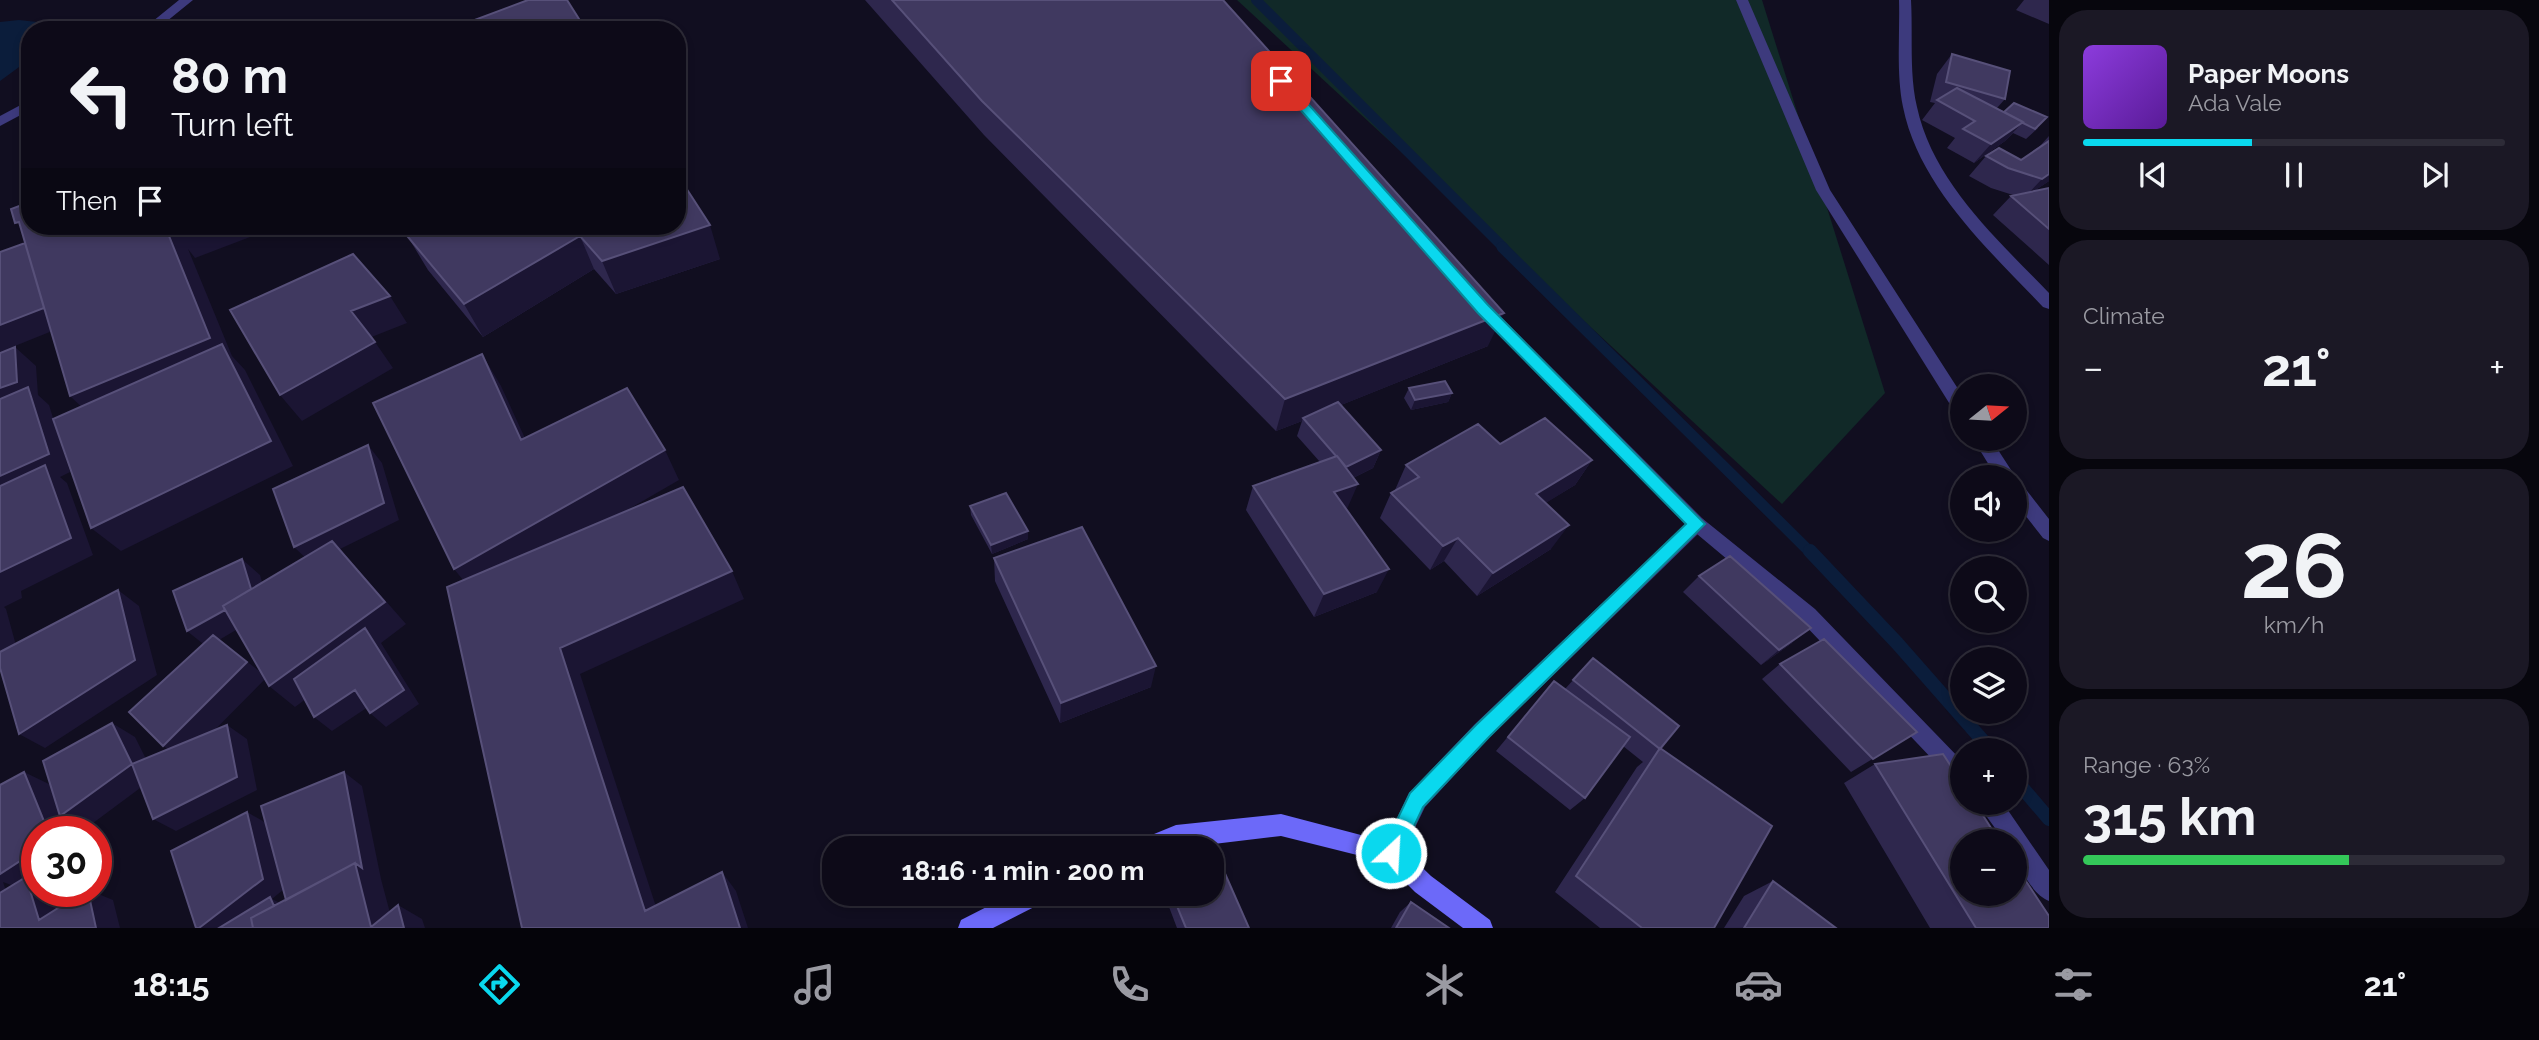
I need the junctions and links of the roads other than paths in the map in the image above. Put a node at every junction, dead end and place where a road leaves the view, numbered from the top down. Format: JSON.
{"nodes":[{"id":1,"x":187,"y":0,"type":"edge"},
{"id":2,"x":1742,"y":0,"type":"edge"},
{"id":3,"x":1905,"y":0,"type":"edge"},
{"id":4,"x":160,"y":21,"type":"edge"},
{"id":5,"x":21,"y":109,"type":"edge"},
{"id":6,"x":0,"y":122,"type":"edge"},
{"id":7,"x":1474,"y":299,"type":"edge"},
{"id":8,"x":2049,"y":303,"type":"edge"},
{"id":9,"x":1950,"y":390,"type":"edge"},
{"id":10,"x":2027,"y":504,"type":"edge"},
{"id":11,"x":1697,"y":524,"type":"junction"},
{"id":12,"x":2049,"y":533,"type":"edge"},
{"id":13,"x":1950,"y":763,"type":"edge"},
{"id":14,"x":1999,"y":815,"type":"edge"},
{"id":15,"x":1176,"y":836,"type":"edge"},
{"id":16,"x":1391,"y":853,"type":"junction"},
{"id":17,"x":2049,"y":890,"type":"edge"},
{"id":18,"x":1012,"y":906,"type":"edge"},
{"id":19,"x":969,"y":928,"type":"edge"},
{"id":20,"x":1482,"y":928,"type":"edge"}],
"edges":[{"from":1,"to":4,"type":"street"},
{"from":2,"to":9,"type":"street"},
{"from":3,"to":8,"type":"street"},
{"from":5,"to":6,"type":"street"},
{"from":7,"to":11,"type":"street"},
{"from":10,"to":12,"type":"street"},
{"from":11,"to":13,"type":"street"},
{"from":11,"to":16,"type":"street"},
{"from":14,"to":17,"type":"street"},
{"from":15,"to":16,"type":"main road"},
{"from":16,"to":20,"type":"main road"},
{"from":18,"to":19,"type":"main road"}]}
